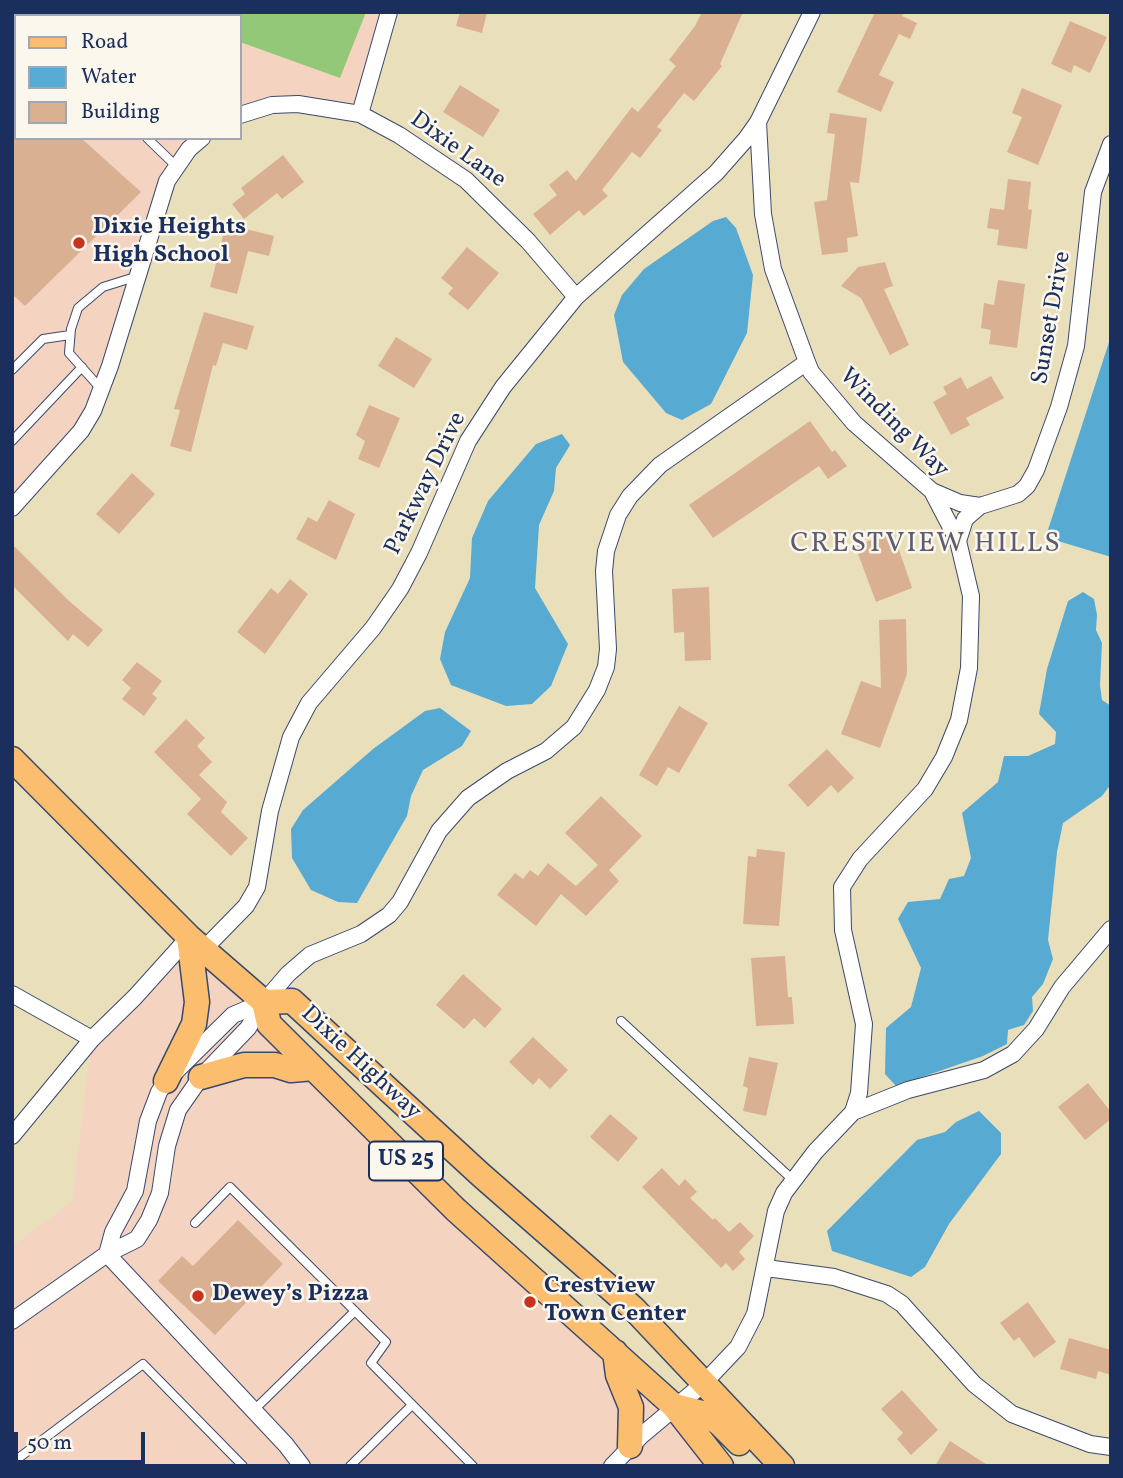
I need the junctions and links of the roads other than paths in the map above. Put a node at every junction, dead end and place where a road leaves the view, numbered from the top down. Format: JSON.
{"nodes":[{"id":1,"x":390,"y":12,"type":"edge"},
{"id":2,"x":812,"y":12,"type":"edge"},
{"id":3,"x":360,"y":114,"type":"junction"},
{"id":4,"x":242,"y":115,"type":"edge"},
{"id":5,"x":758,"y":122,"type":"junction"},
{"id":6,"x":149,"y":140,"type":"edge"},
{"id":7,"x":200,"y":140,"type":"edge"},
{"id":8,"x":1111,"y":144,"type":"edge"},
{"id":9,"x":177,"y":167,"type":"junction"},
{"id":10,"x":135,"y":277,"type":"junction"},
{"id":11,"x":576,"y":297,"type":"junction"},
{"id":12,"x":70,"y":335,"type":"junction"},
{"id":13,"x":807,"y":362,"type":"junction"},
{"id":14,"x":82,"y":367,"type":"junction"},
{"id":15,"x":12,"y":370,"type":"edge"},
{"id":16,"x":101,"y":389,"type":"junction"},
{"id":17,"x":12,"y":441,"type":"edge"},
{"id":18,"x":932,"y":492,"type":"junction"},
{"id":19,"x":980,"y":506,"type":"junction"},
{"id":20,"x":12,"y":508,"type":"edge"},
{"id":21,"x":958,"y":541,"type":"junction"},
{"id":22,"x":12,"y":759,"type":"edge"},
{"id":23,"x":1111,"y":929,"type":"edge"},
{"id":24,"x":196,"y":943,"type":"junction"},
{"id":25,"x":12,"y":994,"type":"edge"},
{"id":26,"x":264,"y":1002,"type":"junction"},
{"id":27,"x":621,"y":1021,"type":"dead end"},
{"id":28,"x":92,"y":1039,"type":"junction"},
{"id":29,"x":313,"y":1069,"type":"junction"},
{"id":30,"x":201,"y":1077,"type":"junction"},
{"id":31,"x":166,"y":1081,"type":"junction"},
{"id":32,"x":853,"y":1112,"type":"junction"},
{"id":33,"x":12,"y":1136,"type":"edge"},
{"id":34,"x":793,"y":1180,"type":"junction"},
{"id":35,"x":195,"y":1223,"type":"dead end"},
{"id":36,"x":107,"y":1254,"type":"junction"},
{"id":37,"x":766,"y":1268,"type":"junction"},
{"id":38,"x":355,"y":1311,"type":"junction"},
{"id":39,"x":12,"y":1321,"type":"edge"},
{"id":40,"x":615,"y":1352,"type":"junction"},
{"id":41,"x":704,"y":1384,"type":"junction"},
{"id":42,"x":412,"y":1405,"type":"junction"},
{"id":43,"x":674,"y":1406,"type":"junction"},
{"id":44,"x":254,"y":1410,"type":"junction"},
{"id":45,"x":630,"y":1446,"type":"junction"},
{"id":46,"x":1111,"y":1447,"type":"edge"},
{"id":47,"x":12,"y":1463,"type":"edge"},
{"id":48,"x":243,"y":1466,"type":"edge"},
{"id":49,"x":302,"y":1466,"type":"edge"},
{"id":50,"x":350,"y":1466,"type":"edge"},
{"id":51,"x":473,"y":1466,"type":"edge"},
{"id":52,"x":612,"y":1466,"type":"edge"},
{"id":53,"x":721,"y":1466,"type":"edge"},
{"id":54,"x":760,"y":1466,"type":"edge"},
{"id":55,"x":782,"y":1466,"type":"edge"}],
"edges":[{"from":1,"to":3,"type":"street"},
{"from":2,"to":5,"type":"street","name":"Parkway Drive"},
{"from":3,"to":4,"type":"street","name":"Dixie Lane"},
{"from":3,"to":11,"type":"street","name":"Dixie Lane"},
{"from":5,"to":11,"type":"street","name":"Parkway Drive"},
{"from":5,"to":13,"type":"street","name":"Winding Way"},
{"from":6,"to":9,"type":"lane"},
{"from":7,"to":9,"type":"street"},
{"from":8,"to":19,"type":"street","name":"Sunset Drive"},
{"from":9,"to":10,"type":"street"},
{"from":10,"to":12,"type":"lane"},
{"from":10,"to":16,"type":"street"},
{"from":11,"to":24,"type":"street","name":"Parkway Drive"},
{"from":12,"to":14,"type":"lane"},
{"from":12,"to":15,"type":"lane"},
{"from":13,"to":18,"type":"street","name":"Winding Way"},
{"from":13,"to":26,"type":"street"},
{"from":14,"to":16,"type":"lane"},
{"from":14,"to":17,"type":"lane"},
{"from":16,"to":20,"type":"street"},
{"from":18,"to":19,"type":"street"},
{"from":18,"to":21,"type":"street","name":"Winding Way"},
{"from":19,"to":21,"type":"street"},
{"from":21,"to":32,"type":"street","name":"Winding Way"},
{"from":22,"to":24,"type":"main road","name":"Dixie Highway","number":"US 25"},
{"from":23,"to":32,"type":"street"},
{"from":24,"to":26,"type":"main road","name":"Dixie Highway","number":"US 25"},
{"from":24,"to":28,"type":"street","name":"Parkway Drive"},
{"from":24,"to":31,"type":"main road"},
{"from":25,"to":28,"type":"street"},
{"from":26,"to":29,"type":"main road","name":"Dixie Highway","number":"US 25"},
{"from":26,"to":30,"type":"street"},
{"from":26,"to":31,"type":"street"},
{"from":26,"to":41,"type":"main road","name":"Dixie Highway","number":"US 25"},
{"from":27,"to":34,"type":"lane"},
{"from":28,"to":33,"type":"street","name":"Parkway Drive"},
{"from":29,"to":30,"type":"main road"},
{"from":29,"to":40,"type":"main road","name":"Dixie Highway","number":"US 25"},
{"from":30,"to":36,"type":"street"},
{"from":31,"to":36,"type":"street"},
{"from":32,"to":34,"type":"street","name":"Winding Way"},
{"from":34,"to":37,"type":"street","name":"Winding Way"},
{"from":35,"to":38,"type":"lane"},
{"from":36,"to":39,"type":"street"},
{"from":36,"to":44,"type":"street"},
{"from":37,"to":41,"type":"street","name":"Winding Way"},
{"from":37,"to":46,"type":"street"},
{"from":38,"to":42,"type":"lane"},
{"from":38,"to":44,"type":"lane"},
{"from":40,"to":43,"type":"main road","name":"Dixie Highway","number":"US 25"},
{"from":40,"to":45,"type":"main road"},
{"from":41,"to":43,"type":"street","name":"Winding Way"},
{"from":41,"to":55,"type":"main road","name":"Dixie Highway","number":"US 25"},
{"from":42,"to":50,"type":"lane"},
{"from":42,"to":51,"type":"lane"},
{"from":43,"to":45,"type":"street","name":"Winding Way"},
{"from":43,"to":53,"type":"main road","name":"Dixie Highway","number":"US 25"},
{"from":43,"to":54,"type":"main road"},
{"from":44,"to":49,"type":"street"},
{"from":45,"to":52,"type":"street","name":"Winding Way"},
{"from":47,"to":48,"type":"lane"}]}
